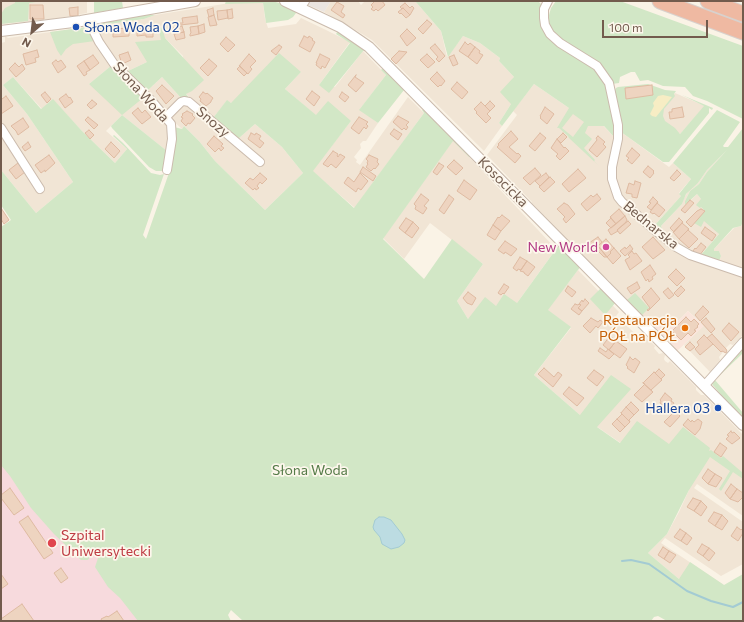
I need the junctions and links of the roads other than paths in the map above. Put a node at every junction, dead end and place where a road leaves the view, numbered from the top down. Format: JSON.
{"nodes":[{"id":1,"x":195,"y":1,"type":"edge"},
{"id":2,"x":285,"y":1,"type":"edge"},
{"id":3,"x":547,"y":1,"type":"edge"},
{"id":4,"x":660,"y":1,"type":"edge"},
{"id":5,"x":708,"y":1,"type":"edge"},
{"id":6,"x":303,"y":4,"type":"edge"},
{"id":7,"x":743,"y":14,"type":"edge"},
{"id":8,"x":88,"y":20,"type":"junction"},
{"id":9,"x":1,"y":31,"type":"edge"},
{"id":10,"x":743,"y":32,"type":"edge"},
{"id":11,"x":166,"y":117,"type":"junction"},
{"id":12,"x":1,"y":128,"type":"edge"},
{"id":13,"x":260,"y":162,"type":"dead end"},
{"id":14,"x":167,"y":170,"type":"dead end"},
{"id":15,"x":40,"y":189,"type":"dead end"},
{"id":16,"x":743,"y":273,"type":"edge"},
{"id":17,"x":743,"y":342,"type":"edge"},
{"id":18,"x":704,"y":386,"type":"junction"},
{"id":19,"x":743,"y":425,"type":"edge"}],
"edges":[{"from":1,"to":8,"type":"street"},
{"from":2,"to":6,"type":"street","name":"Kosocicka"},
{"from":3,"to":16,"type":"street","name":"Bednarska"},
{"from":4,"to":10,"type":"highway"},
{"from":5,"to":7,"type":"highway"},
{"from":6,"to":18,"type":"street","name":"Kosocicka"},
{"from":8,"to":9,"type":"street"},
{"from":8,"to":11,"type":"street","name":"Słona Woda"},
{"from":11,"to":13,"type":"street","name":"Snozy"},
{"from":11,"to":14,"type":"street","name":"Słona Woda"},
{"from":12,"to":15,"type":"street"},
{"from":17,"to":18,"type":"street"},
{"from":18,"to":19,"type":"street","name":"Kosocicka"}]}
